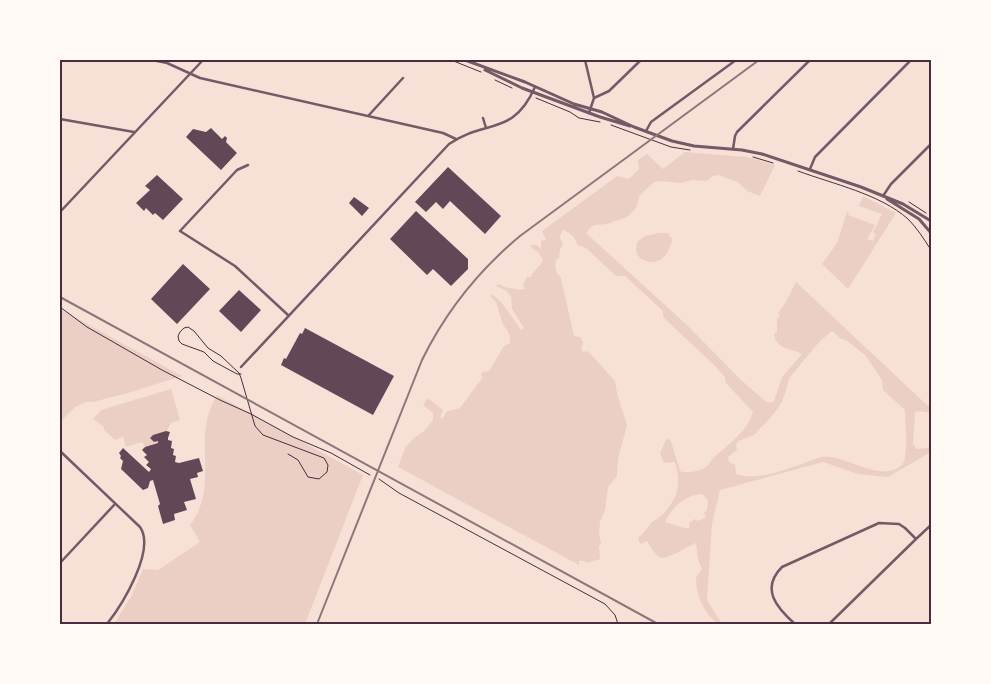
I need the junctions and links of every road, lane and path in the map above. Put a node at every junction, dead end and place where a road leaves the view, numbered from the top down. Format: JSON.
{"nodes":[{"id":1,"x":152,"y":60,"type":"edge"},
{"id":2,"x":203,"y":60,"type":"edge"},
{"id":3,"x":464,"y":60,"type":"edge"},
{"id":4,"x":584,"y":60,"type":"edge"},
{"id":5,"x":641,"y":60,"type":"edge"},
{"id":6,"x":736,"y":60,"type":"edge"},
{"id":7,"x":810,"y":60,"type":"edge"},
{"id":8,"x":911,"y":60,"type":"edge"},
{"id":9,"x":482,"y":67,"type":"junction"},
{"id":10,"x":189,"y":74,"type":"junction"},
{"id":11,"x":403,"y":78,"type":"dead end"},
{"id":12,"x":535,"y":87,"type":"junction"},
{"id":13,"x":533,"y":92,"type":"junction"},
{"id":14,"x":594,"y":98,"type":"junction"},
{"id":15,"x":537,"y":99,"type":"dead end"},
{"id":16,"x":590,"y":111,"type":"junction"},
{"id":17,"x":369,"y":116,"type":"junction"},
{"id":18,"x":60,"y":118,"type":"edge"},
{"id":19,"x":483,"y":118,"type":"dead end"},
{"id":20,"x":600,"y":122,"type":"dead end"},
{"id":21,"x":610,"y":125,"type":"dead end"},
{"id":22,"x":486,"y":128,"type":"junction"},
{"id":23,"x":645,"y":131,"type":"junction"},
{"id":24,"x":134,"y":132,"type":"junction"},
{"id":25,"x":456,"y":140,"type":"junction"},
{"id":26,"x":931,"y":144,"type":"edge"},
{"id":27,"x":733,"y":149,"type":"junction"},
{"id":28,"x":696,"y":150,"type":"dead end"},
{"id":29,"x":748,"y":155,"type":"dead end"},
{"id":30,"x":776,"y":163,"type":"dead end"},
{"id":31,"x":248,"y":165,"type":"dead end"},
{"id":32,"x":792,"y":169,"type":"dead end"},
{"id":33,"x":810,"y":169,"type":"junction"},
{"id":34,"x":883,"y":196,"type":"junction"},
{"id":35,"x":60,"y":212,"type":"edge"},
{"id":36,"x":931,"y":221,"type":"edge"},
{"id":37,"x":931,"y":233,"type":"edge"},
{"id":38,"x":931,"y":250,"type":"edge"},
{"id":39,"x":60,"y":307,"type":"edge"},
{"id":40,"x":288,"y":315,"type":"junction"},
{"id":41,"x":241,"y":367,"type":"dead end"},
{"id":42,"x":242,"y":374,"type":"dead end"},
{"id":43,"x":60,"y":451,"type":"edge"},
{"id":44,"x":288,"y":454,"type":"dead end"},
{"id":45,"x":370,"y":475,"type":"dead end"},
{"id":46,"x":379,"y":479,"type":"dead end"},
{"id":47,"x":115,"y":504,"type":"junction"},
{"id":48,"x":931,"y":524,"type":"edge"},
{"id":49,"x":916,"y":539,"type":"junction"},
{"id":50,"x":60,"y":563,"type":"edge"},
{"id":51,"x":108,"y":624,"type":"edge"},
{"id":52,"x":618,"y":624,"type":"edge"},
{"id":53,"x":795,"y":624,"type":"edge"},
{"id":54,"x":830,"y":624,"type":"edge"}],
"edges":[{"from":1,"to":10,"type":"street"},
{"from":2,"to":10,"type":"street"},
{"from":3,"to":9,"type":"street"},
{"from":4,"to":14,"type":"street"},
{"from":5,"to":14,"type":"street"},
{"from":6,"to":23,"type":"street"},
{"from":7,"to":27,"type":"street"},
{"from":8,"to":33,"type":"street"},
{"from":9,"to":12,"type":"street"},
{"from":9,"to":13,"type":"street"},
{"from":10,"to":17,"type":"street"},
{"from":10,"to":24,"type":"street"},
{"from":11,"to":17,"type":"street"},
{"from":12,"to":13,"type":"street"},
{"from":12,"to":16,"type":"street"},
{"from":13,"to":16,"type":"street"},
{"from":13,"to":22,"type":"street"},
{"from":14,"to":16,"type":"street"},
{"from":15,"to":20,"type":"path"},
{"from":16,"to":23,"type":"street"},
{"from":17,"to":25,"type":"street"},
{"from":18,"to":24,"type":"street"},
{"from":19,"to":22,"type":"street"},
{"from":21,"to":28,"type":"path"},
{"from":22,"to":25,"type":"street"},
{"from":23,"to":27,"type":"street"},
{"from":24,"to":35,"type":"street"},
{"from":25,"to":40,"type":"street"},
{"from":26,"to":34,"type":"street"},
{"from":27,"to":33,"type":"street"},
{"from":29,"to":30,"type":"path"},
{"from":31,"to":40,"type":"street"},
{"from":32,"to":38,"type":"path"},
{"from":33,"to":34,"type":"street"},
{"from":34,"to":36,"type":"street"},
{"from":34,"to":37,"type":"street"},
{"from":39,"to":45,"type":"path"},
{"from":40,"to":41,"type":"street"},
{"from":42,"to":44,"type":"path"},
{"from":43,"to":47,"type":"street"},
{"from":46,"to":52,"type":"path"},
{"from":47,"to":50,"type":"street"},
{"from":47,"to":51,"type":"street"},
{"from":48,"to":49,"type":"street"},
{"from":49,"to":53,"type":"street"},
{"from":49,"to":54,"type":"street"}]}
